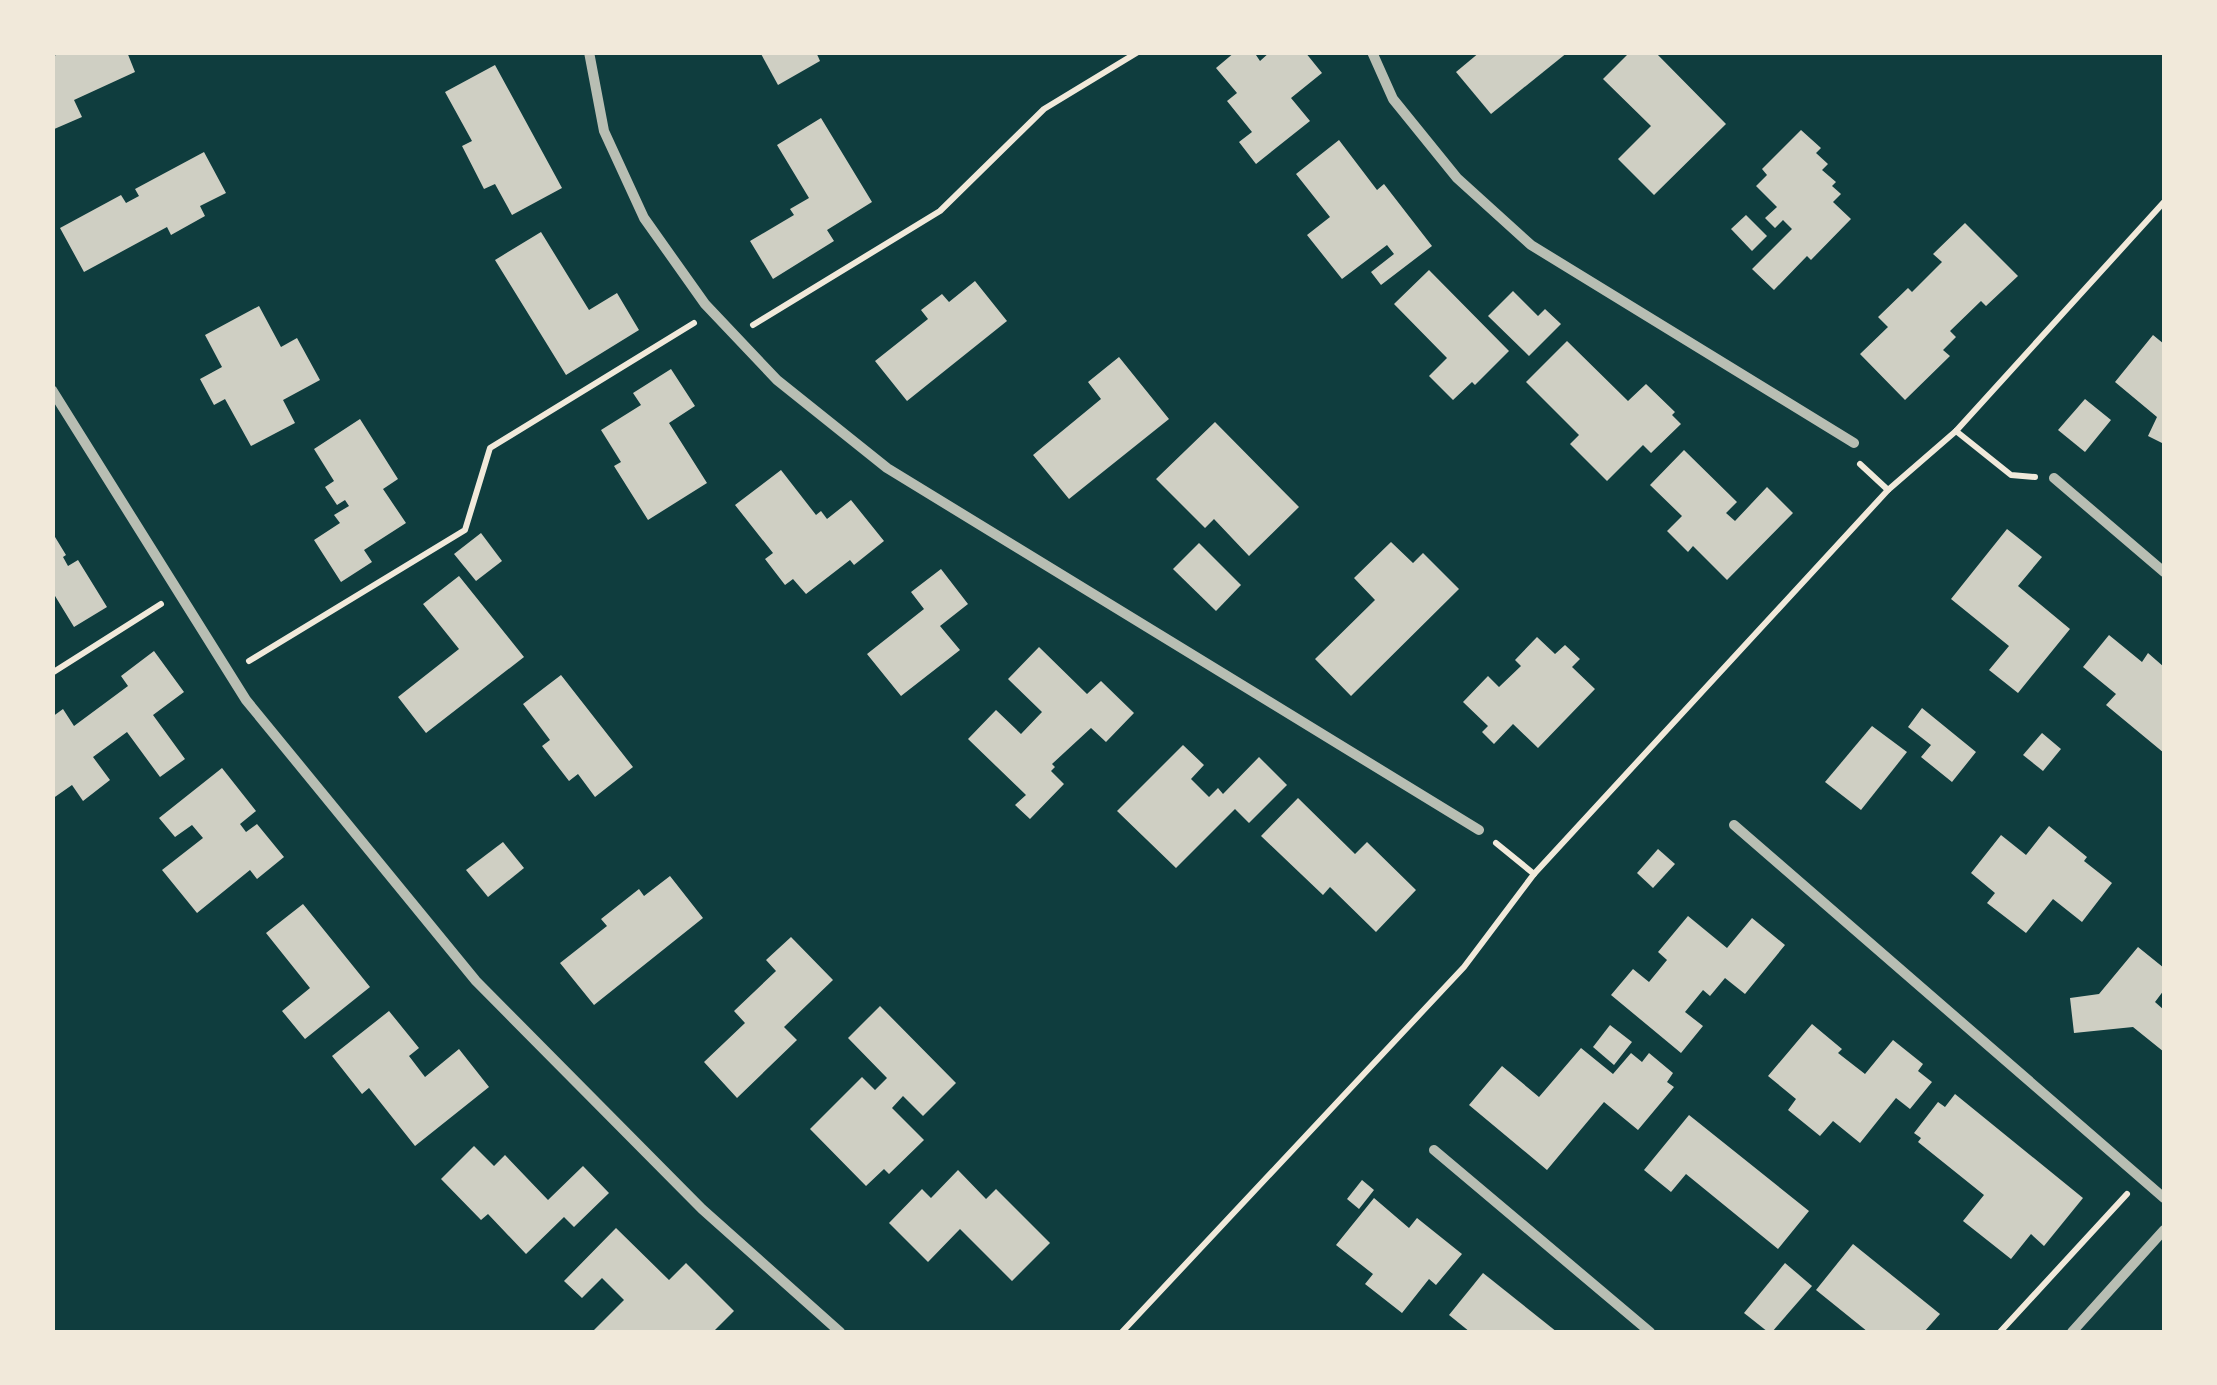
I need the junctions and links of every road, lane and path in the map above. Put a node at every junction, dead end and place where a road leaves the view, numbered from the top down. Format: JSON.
{"nodes":[{"id":1,"x":589,"y":52,"type":"edge"},
{"id":2,"x":1138,"y":52,"type":"edge"},
{"id":3,"x":1372,"y":52,"type":"edge"},
{"id":4,"x":2164,"y":202,"type":"edge"},
{"id":5,"x":712,"y":312,"type":"junction"},
{"id":6,"x":735,"y":336,"type":"junction"},
{"id":7,"x":52,"y":390,"type":"edge"},
{"id":8,"x":1956,"y":431,"type":"junction"},
{"id":9,"x":1854,"y":443,"type":"joint"},
{"id":10,"x":2054,"y":478,"type":"joint"},
{"id":11,"x":1888,"y":490,"type":"junction"},
{"id":12,"x":2164,"y":572,"type":"edge"},
{"id":13,"x":179,"y":592,"type":"junction"},
{"id":14,"x":52,"y":673,"type":"edge"},
{"id":15,"x":229,"y":673,"type":"junction"},
{"id":16,"x":1734,"y":825,"type":"dead end"},
{"id":17,"x":1479,"y":830,"type":"joint"},
{"id":18,"x":1534,"y":874,"type":"junction"},
{"id":19,"x":1434,"y":1150,"type":"dead end"},
{"id":20,"x":2141,"y":1178,"type":"junction"},
{"id":21,"x":2164,"y":1198,"type":"edge"},
{"id":22,"x":2164,"y":1230,"type":"edge"},
{"id":23,"x":2005,"y":1331,"type":"edge"},
{"id":24,"x":840,"y":1332,"type":"edge"},
{"id":25,"x":1122,"y":1332,"type":"edge"},
{"id":26,"x":1650,"y":1332,"type":"edge"},
{"id":27,"x":2072,"y":1332,"type":"edge"}],
"edges":[{"from":1,"to":5,"type":"street"},
{"from":2,"to":6,"type":"path"},
{"from":3,"to":9,"type":"street"},
{"from":4,"to":8,"type":"path"},
{"from":5,"to":6,"type":"street"},
{"from":5,"to":15,"type":"path"},
{"from":6,"to":17,"type":"street"},
{"from":7,"to":13,"type":"street"},
{"from":8,"to":10,"type":"path"},
{"from":8,"to":11,"type":"path"},
{"from":9,"to":11,"type":"path"},
{"from":10,"to":12,"type":"street"},
{"from":11,"to":18,"type":"path"},
{"from":13,"to":14,"type":"path"},
{"from":13,"to":15,"type":"street"},
{"from":15,"to":24,"type":"street"},
{"from":16,"to":20,"type":"street"},
{"from":17,"to":18,"type":"path"},
{"from":18,"to":25,"type":"path"},
{"from":19,"to":26,"type":"street"},
{"from":20,"to":21,"type":"street"},
{"from":20,"to":23,"type":"path"},
{"from":22,"to":27,"type":"street"}]}
